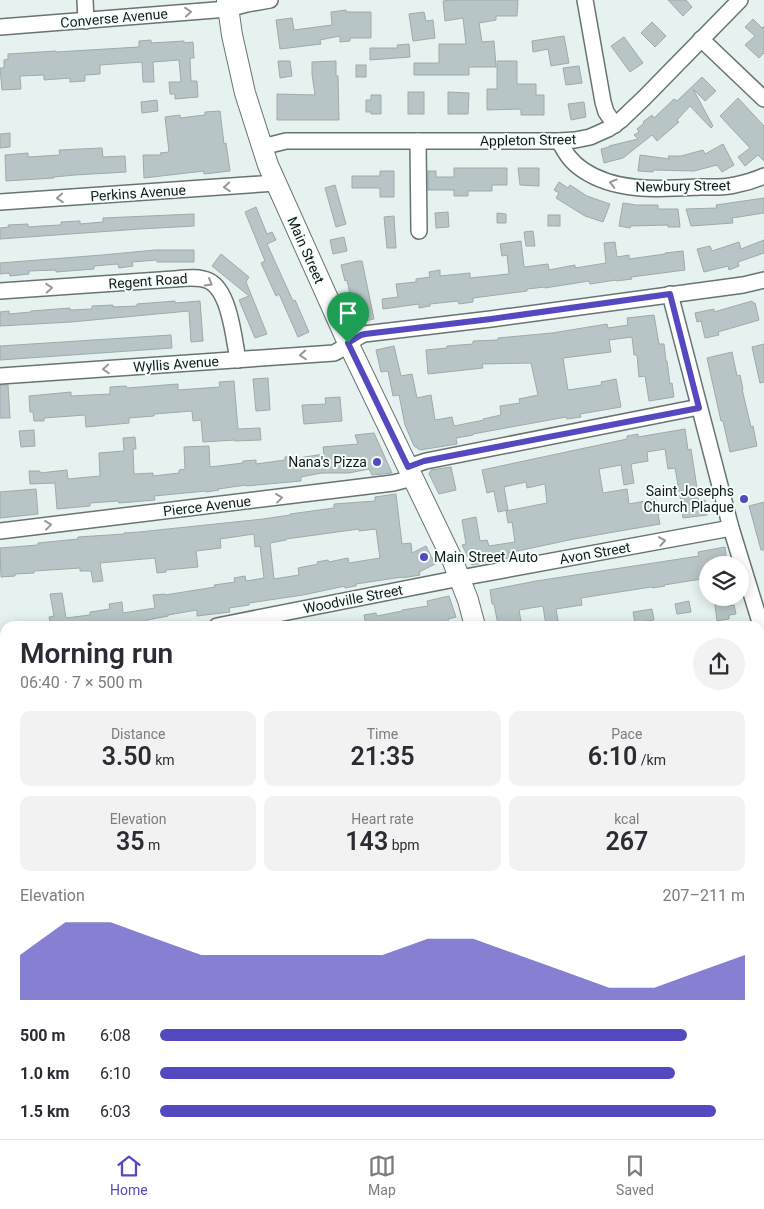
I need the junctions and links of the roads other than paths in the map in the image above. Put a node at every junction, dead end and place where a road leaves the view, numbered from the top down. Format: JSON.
{"nodes":[{"id":1,"x":85,"y":0,"type":"edge"},
{"id":2,"x":270,"y":0,"type":"edge"},
{"id":3,"x":585,"y":0,"type":"edge"},
{"id":4,"x":740,"y":0,"type":"edge"},
{"id":5,"x":227,"y":4,"type":"edge"},
{"id":6,"x":86,"y":20,"type":"junction"},
{"id":7,"x":0,"y":27,"type":"edge"},
{"id":8,"x":701,"y":39,"type":"junction"},
{"id":9,"x":764,"y":100,"type":"edge"},
{"id":10,"x":615,"y":125,"type":"junction"},
{"id":11,"x":418,"y":141,"type":"junction"},
{"id":12,"x":559,"y":141,"type":"junction"},
{"id":13,"x":262,"y":147,"type":"junction"},
{"id":14,"x":764,"y":176,"type":"edge"},
{"id":15,"x":276,"y":183,"type":"junction"},
{"id":16,"x":0,"y":202,"type":"edge"},
{"id":17,"x":419,"y":230,"type":"dead end"},
{"id":18,"x":764,"y":280,"type":"edge"},
{"id":19,"x":0,"y":291,"type":"edge"},
{"id":20,"x":670,"y":294,"type":"junction"},
{"id":21,"x":348,"y":343,"type":"junction"},
{"id":22,"x":238,"y":360,"type":"junction"},
{"id":23,"x":0,"y":376,"type":"edge"},
{"id":24,"x":699,"y":408,"type":"junction"},
{"id":25,"x":410,"y":472,"type":"junction"},
{"id":26,"x":731,"y":528,"type":"junction"},
{"id":27,"x":0,"y":531,"type":"edge"},
{"id":28,"x":460,"y":578,"type":"junction"},
{"id":29,"x":242,"y":621,"type":"edge"},
{"id":30,"x":474,"y":621,"type":"edge"},
{"id":31,"x":760,"y":621,"type":"edge"}],
"edges":[{"from":1,"to":6,"type":"street"},
{"from":2,"to":5,"type":"street","name":"Converse Avenue"},
{"from":3,"to":10,"type":"street"},
{"from":4,"to":8,"type":"street","name":"Appleton Street"},
{"from":6,"to":5,"type":"street","name":"Converse Avenue","one_way":true},
{"from":5,"to":13,"type":"main road","name":"Main Street"},
{"from":6,"to":7,"type":"street","name":"Converse Avenue"},
{"from":8,"to":9,"type":"street"},
{"from":8,"to":10,"type":"street","name":"Appleton Street"},
{"from":10,"to":12,"type":"street","name":"Appleton Street"},
{"from":11,"to":12,"type":"street","name":"Appleton Street"},
{"from":11,"to":13,"type":"street","name":"Appleton Street"},
{"from":11,"to":17,"type":"street"},
{"from":14,"to":12,"type":"street","name":"Newbury Street","one_way":true},
{"from":13,"to":15,"type":"main road","name":"Main Street"},
{"from":15,"to":16,"type":"street","name":"Perkins Avenue","one_way":true},
{"from":15,"to":21,"type":"main road","name":"Main Street"},
{"from":18,"to":20,"type":"street","name":"Wyllis Avenue"},
{"from":19,"to":22,"type":"street","name":"Regent Road","one_way":true},
{"from":20,"to":21,"type":"street","name":"Wyllis Avenue"},
{"from":20,"to":24,"type":"street"},
{"from":21,"to":22,"type":"street","name":"Wyllis Avenue","one_way":true},
{"from":21,"to":25,"type":"main road","name":"Main Street"},
{"from":22,"to":23,"type":"street","name":"Wyllis Avenue","one_way":true},
{"from":24,"to":25,"type":"street","name":"Pierce Avenue"},
{"from":24,"to":26,"type":"street"},
{"from":27,"to":25,"type":"street","name":"Pierce Avenue","one_way":true},
{"from":25,"to":28,"type":"main road","name":"Main Street"},
{"from":28,"to":26,"type":"street","name":"Avon Street","one_way":true},
{"from":26,"to":31,"type":"street"},
{"from":28,"to":29,"type":"street","name":"Woodville Street"},
{"from":28,"to":30,"type":"main road","name":"Main Street"}]}
